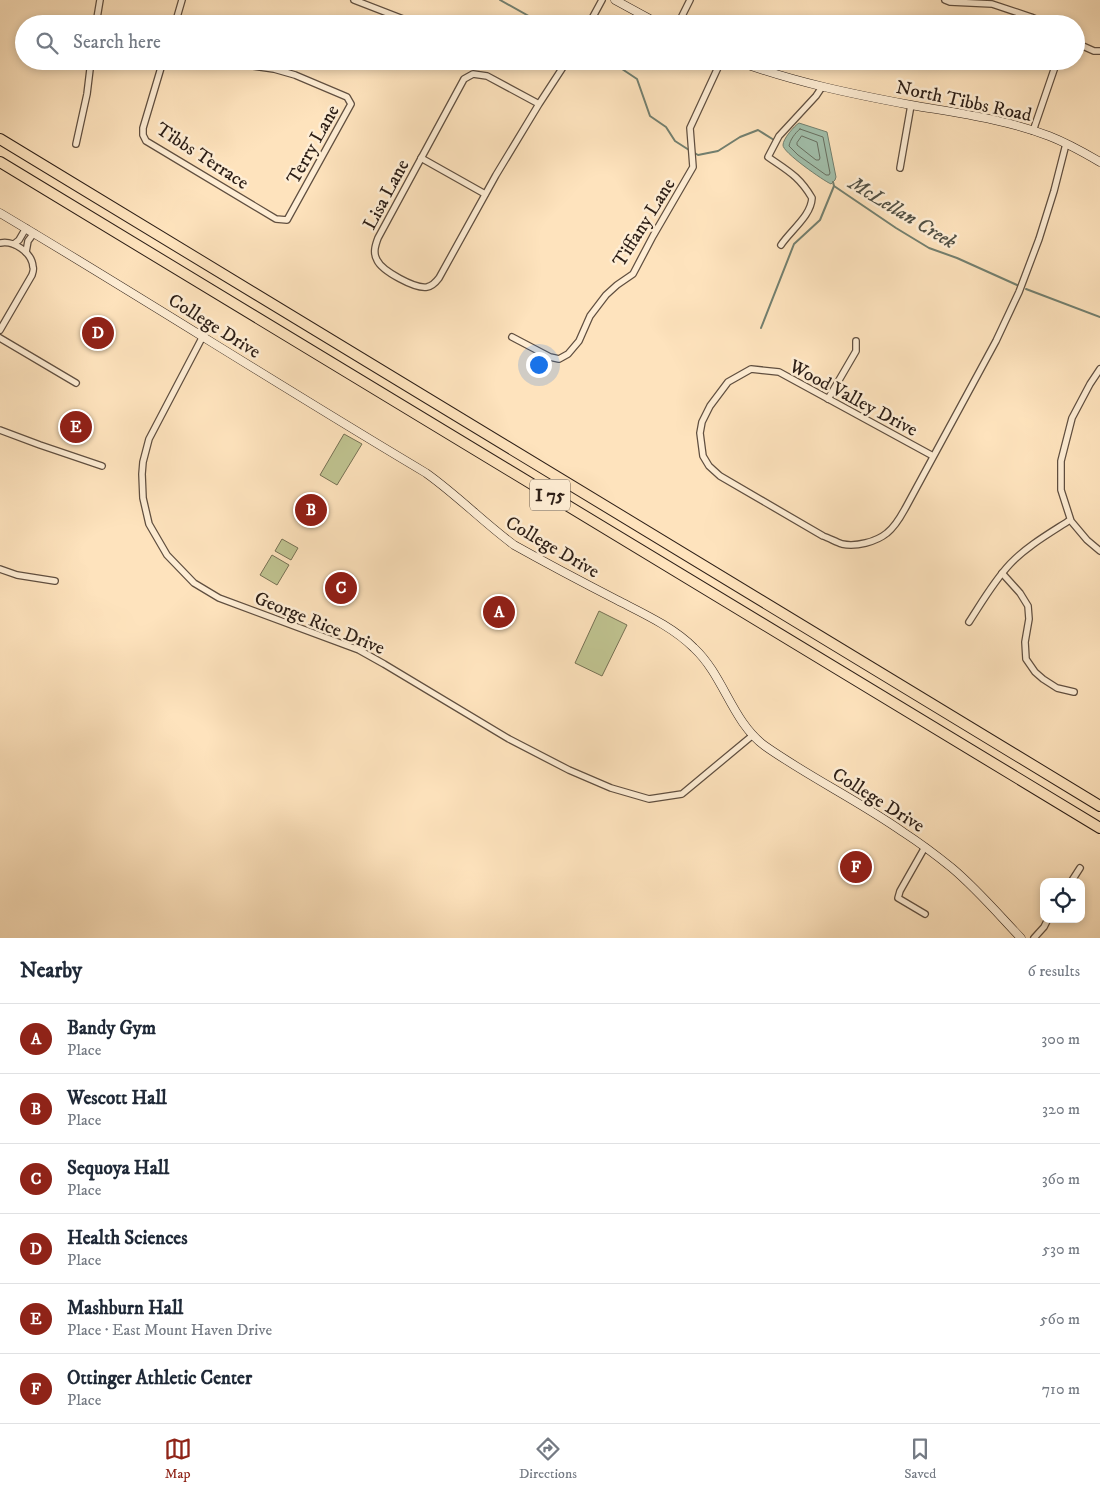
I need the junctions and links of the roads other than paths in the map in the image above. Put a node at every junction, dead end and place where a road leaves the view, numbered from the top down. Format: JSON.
{"nodes":[{"id":1,"x":100,"y":0,"type":"edge"},
{"id":2,"x":182,"y":0,"type":"edge"},
{"id":3,"x":354,"y":0,"type":"edge"},
{"id":4,"x":602,"y":0,"type":"edge"},
{"id":5,"x":615,"y":0,"type":"edge"},
{"id":6,"x":690,"y":0,"type":"edge"},
{"id":7,"x":945,"y":0,"type":"edge"},
{"id":8,"x":98,"y":15,"type":"edge"},
{"id":9,"x":178,"y":15,"type":"edge"},
{"id":10,"x":393,"y":15,"type":"edge"},
{"id":11,"x":593,"y":15,"type":"edge"},
{"id":12,"x":642,"y":15,"type":"edge"},
{"id":13,"x":682,"y":15,"type":"edge"},
{"id":14,"x":1025,"y":15,"type":"edge"},
{"id":15,"x":1085,"y":47,"type":"edge"},
{"id":16,"x":1100,"y":51,"type":"edge"},
{"id":17,"x":90,"y":70,"type":"edge"},
{"id":18,"x":160,"y":70,"type":"edge"},
{"id":19,"x":278,"y":70,"type":"edge"},
{"id":20,"x":561,"y":70,"type":"edge"},
{"id":21,"x":716,"y":70,"type":"edge"},
{"id":22,"x":766,"y":70,"type":"edge"},
{"id":23,"x":1054,"y":70,"type":"edge"},
{"id":24,"x":822,"y":87,"type":"junction"},
{"id":25,"x":539,"y":104,"type":"junction"},
{"id":26,"x":911,"y":105,"type":"junction"},
{"id":27,"x":1033,"y":131,"type":"junction"},
{"id":28,"x":0,"y":139,"type":"edge"},
{"id":29,"x":76,"y":144,"type":"dead end"},
{"id":30,"x":1066,"y":144,"type":"junction"},
{"id":31,"x":421,"y":158,"type":"junction"},
{"id":32,"x":0,"y":162,"type":"edge"},
{"id":33,"x":1100,"y":162,"type":"edge"},
{"id":34,"x":900,"y":168,"type":"dead end"},
{"id":35,"x":485,"y":194,"type":"junction"},
{"id":36,"x":0,"y":212,"type":"edge"},
{"id":37,"x":287,"y":220,"type":"joint"},
{"id":38,"x":26,"y":228,"type":"junction"},
{"id":39,"x":34,"y":233,"type":"junction"},
{"id":40,"x":0,"y":242,"type":"edge"},
{"id":41,"x":14,"y":244,"type":"junction"},
{"id":42,"x":782,"y":244,"type":"dead end"},
{"id":43,"x":26,"y":252,"type":"junction"},
{"id":44,"x":0,"y":330,"type":"edge"},
{"id":45,"x":203,"y":336,"type":"junction"},
{"id":46,"x":512,"y":337,"type":"dead end"},
{"id":47,"x":0,"y":338,"type":"edge"},
{"id":48,"x":856,"y":341,"type":"dead end"},
{"id":49,"x":1100,"y":369,"type":"edge"},
{"id":50,"x":76,"y":383,"type":"dead end"},
{"id":51,"x":828,"y":399,"type":"junction"},
{"id":52,"x":0,"y":430,"type":"edge"},
{"id":53,"x":933,"y":456,"type":"junction"},
{"id":54,"x":102,"y":466,"type":"dead end"},
{"id":55,"x":1070,"y":520,"type":"junction"},
{"id":56,"x":1100,"y":551,"type":"edge"},
{"id":57,"x":0,"y":569,"type":"edge"},
{"id":58,"x":1002,"y":573,"type":"junction"},
{"id":59,"x":54,"y":582,"type":"dead end"},
{"id":60,"x":969,"y":622,"type":"dead end"},
{"id":61,"x":1074,"y":692,"type":"dead end"},
{"id":62,"x":752,"y":735,"type":"junction"},
{"id":63,"x":1100,"y":806,"type":"edge"},
{"id":64,"x":1100,"y":828,"type":"edge"},
{"id":65,"x":924,"y":847,"type":"junction"},
{"id":66,"x":1080,"y":868,"type":"dead end"},
{"id":67,"x":1074,"y":878,"type":"edge"},
{"id":68,"x":925,"y":914,"type":"dead end"},
{"id":69,"x":1046,"y":923,"type":"edge"},
{"id":70,"x":1021,"y":938,"type":"edge"},
{"id":71,"x":1034,"y":938,"type":"edge"}],
"edges":[{"from":1,"to":8,"type":"street"},
{"from":2,"to":9,"type":"street"},
{"from":3,"to":10,"type":"street"},
{"from":4,"to":11,"type":"street"},
{"from":5,"to":12,"type":"street"},
{"from":6,"to":13,"type":"street"},
{"from":7,"to":14,"type":"street"},
{"from":15,"to":16,"type":"street"},
{"from":17,"to":29,"type":"street"},
{"from":18,"to":37,"type":"street","name":"Tibbs Terrace"},
{"from":19,"to":37,"type":"street","name":"Terry Lane"},
{"from":20,"to":25,"type":"street","name":"Lisa Lane"},
{"from":21,"to":46,"type":"street","name":"Tiffany Lane"},
{"from":22,"to":24,"type":"street","name":"North Tibbs Road"},
{"from":23,"to":27,"type":"street"},
{"from":24,"to":26,"type":"street","name":"North Tibbs Road"},
{"from":24,"to":42,"type":"street"},
{"from":25,"to":31,"type":"street","name":"Lisa Lane"},
{"from":25,"to":35,"type":"street","name":"Lisa Lane"},
{"from":26,"to":27,"type":"street","name":"North Tibbs Road"},
{"from":26,"to":34,"type":"street"},
{"from":27,"to":30,"type":"street","name":"North Tibbs Road"},
{"from":28,"to":63,"type":"highway","number":"I 75"},
{"from":30,"to":33,"type":"street","name":"North Tibbs Road"},
{"from":30,"to":53,"type":"street","name":"Wood Valley Drive"},
{"from":31,"to":35,"type":"street"},
{"from":31,"to":35,"type":"street","name":"Lisa Lane"},
{"from":32,"to":64,"type":"highway","number":"I 75"},
{"from":36,"to":38,"type":"street","name":"College Drive"},
{"from":38,"to":39,"type":"street","name":"College Drive"},
{"from":38,"to":41,"type":"street"},
{"from":39,"to":43,"type":"street"},
{"from":39,"to":45,"type":"street","name":"College Drive"},
{"from":40,"to":41,"type":"street"},
{"from":41,"to":43,"type":"street"},
{"from":43,"to":44,"type":"street"},
{"from":45,"to":62,"type":"street","name":"College Drive"},
{"from":45,"to":62,"type":"street","name":"George Rice Drive"},
{"from":47,"to":50,"type":"street"},
{"from":48,"to":51,"type":"street"},
{"from":49,"to":55,"type":"street"},
{"from":51,"to":53,"type":"street","name":"Wood Valley Drive"},
{"from":51,"to":53,"type":"street","name":"Wood Valley Drive"},
{"from":52,"to":54,"type":"street"},
{"from":55,"to":56,"type":"street"},
{"from":55,"to":58,"type":"street"},
{"from":57,"to":59,"type":"street"},
{"from":58,"to":60,"type":"street"},
{"from":58,"to":61,"type":"street"},
{"from":62,"to":65,"type":"street","name":"College Drive"},
{"from":65,"to":68,"type":"street"},
{"from":65,"to":70,"type":"street","name":"College Drive"},
{"from":66,"to":67,"type":"street"},
{"from":69,"to":71,"type":"street"}]}
